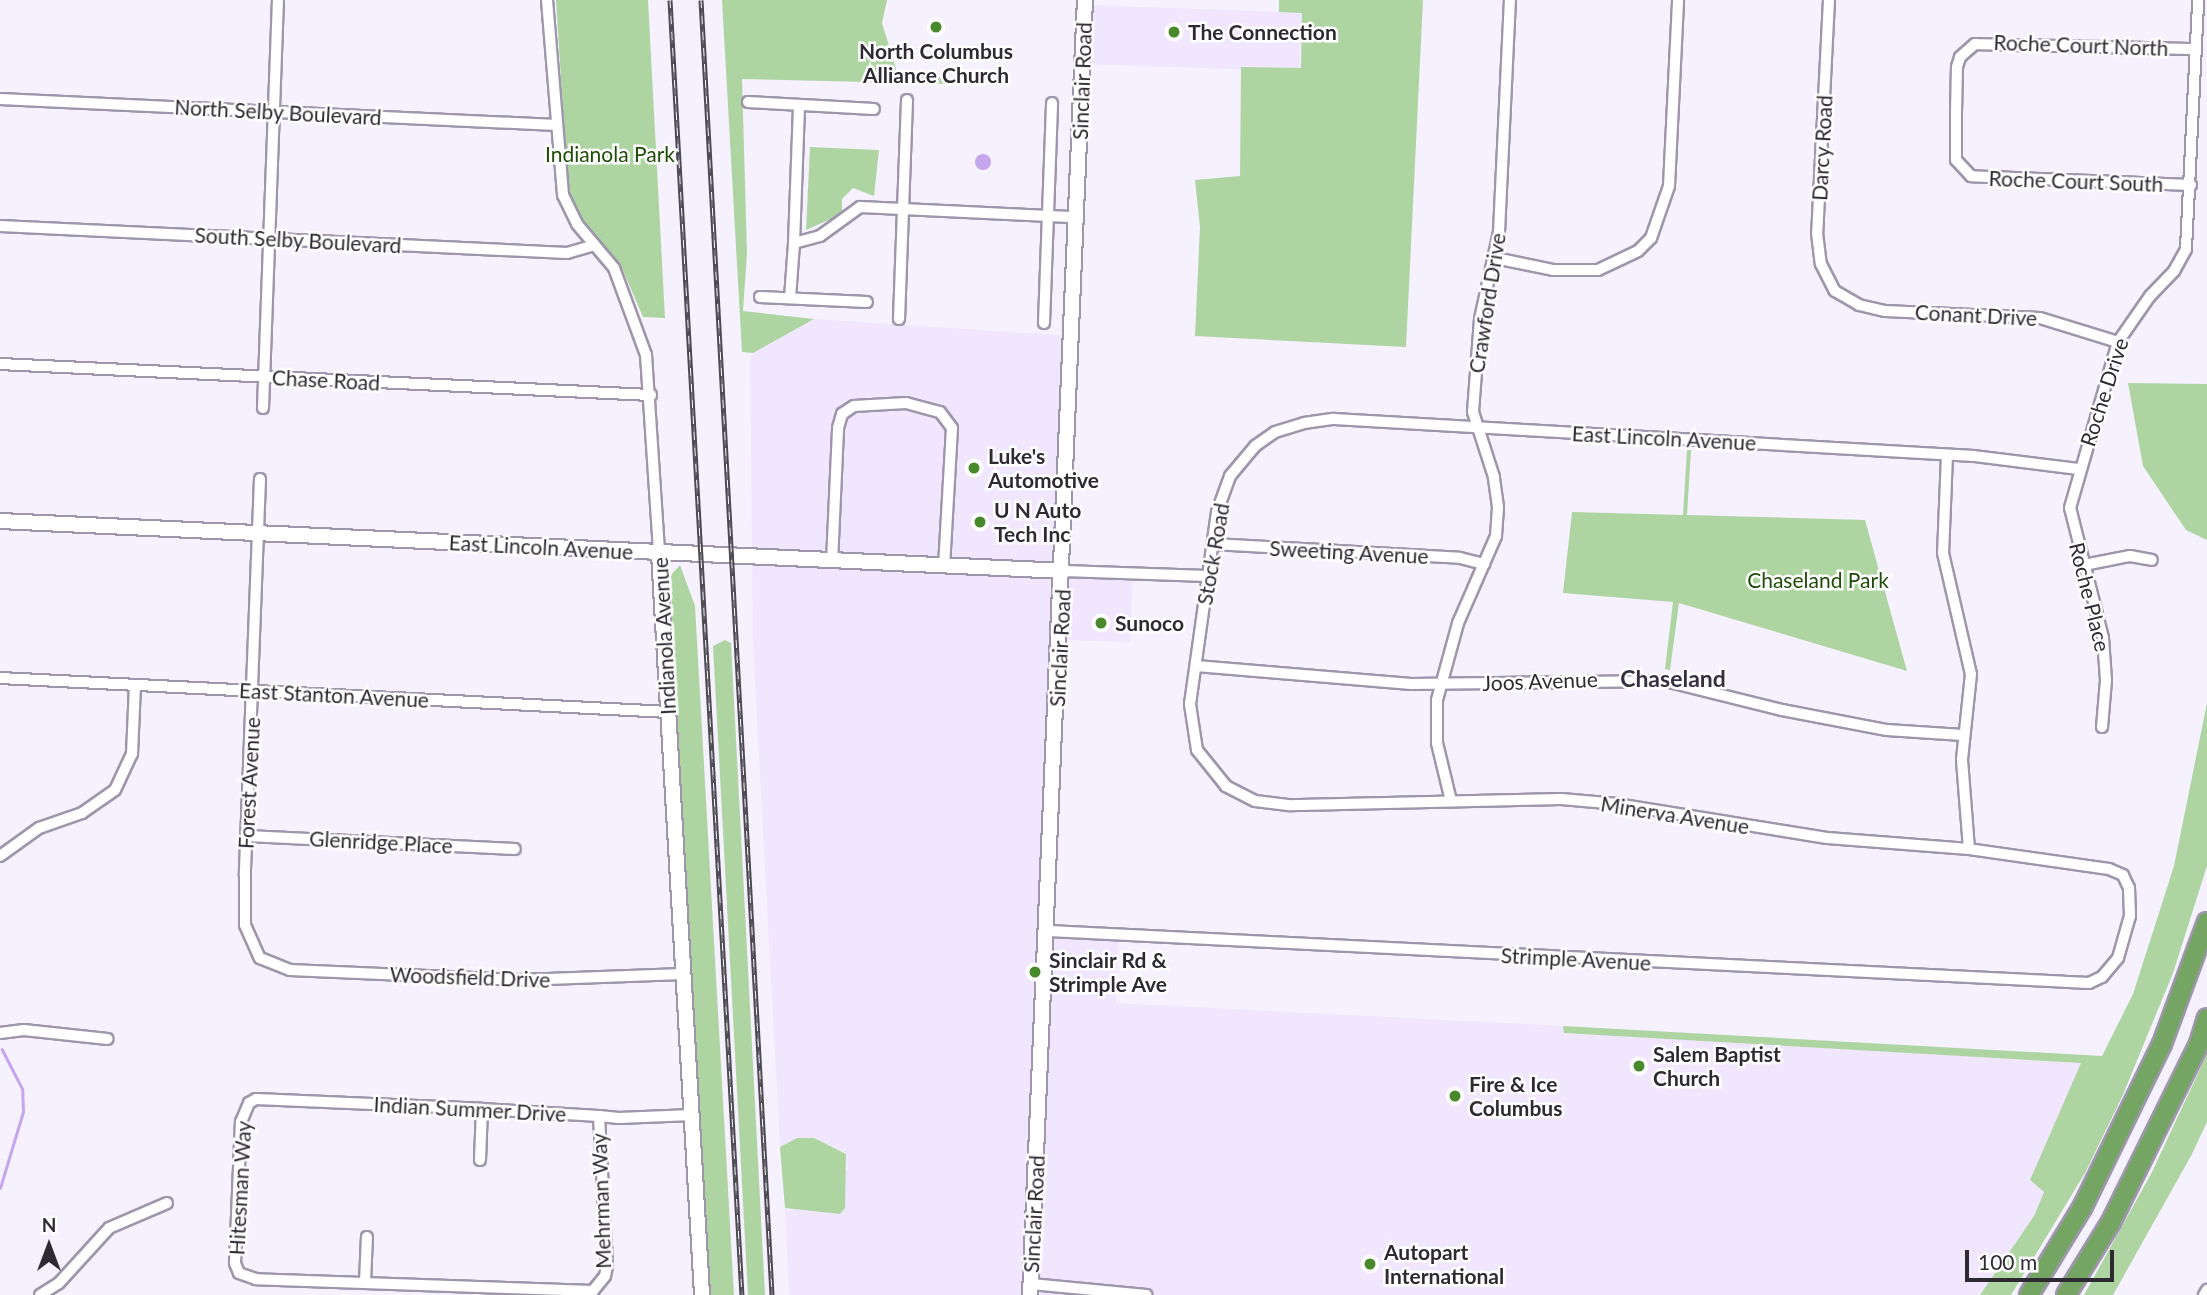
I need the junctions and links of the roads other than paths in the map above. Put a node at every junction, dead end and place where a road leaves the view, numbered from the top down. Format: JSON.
{"nodes":[{"id":1,"x":278,"y":0,"type":"edge"},
{"id":2,"x":547,"y":0,"type":"edge"},
{"id":3,"x":1085,"y":0,"type":"edge"},
{"id":4,"x":1510,"y":0,"type":"edge"},
{"id":5,"x":1678,"y":0,"type":"edge"},
{"id":6,"x":1829,"y":0,"type":"edge"},
{"id":7,"x":2198,"y":0,"type":"edge"},
{"id":8,"x":2196,"y":49,"type":"junction"},
{"id":9,"x":0,"y":99,"type":"edge"},
{"id":10,"x":907,"y":100,"type":"dead end"},
{"id":11,"x":748,"y":102,"type":"dead end"},
{"id":12,"x":1052,"y":103,"type":"dead end"},
{"id":13,"x":799,"y":106,"type":"junction"},
{"id":14,"x":874,"y":109,"type":"dead end"},
{"id":15,"x":275,"y":112,"type":"junction"},
{"id":16,"x":556,"y":125,"type":"junction"},
{"id":17,"x":1962,"y":170,"type":"joint"},
{"id":18,"x":2192,"y":185,"type":"junction"},
{"id":19,"x":903,"y":209,"type":"junction"},
{"id":20,"x":1048,"y":216,"type":"junction"},
{"id":21,"x":1076,"y":217,"type":"junction"},
{"id":22,"x":0,"y":226,"type":"edge"},
{"id":23,"x":270,"y":238,"type":"junction"},
{"id":24,"x":794,"y":243,"type":"junction"},
{"id":25,"x":595,"y":246,"type":"junction"},
{"id":26,"x":1495,"y":258,"type":"junction"},
{"id":27,"x":1835,"y":291,"type":"joint"},
{"id":28,"x":760,"y":296,"type":"dead end"},
{"id":29,"x":790,"y":298,"type":"junction"},
{"id":30,"x":867,"y":302,"type":"dead end"},
{"id":31,"x":899,"y":319,"type":"dead end"},
{"id":32,"x":1044,"y":323,"type":"dead end"},
{"id":33,"x":2118,"y":342,"type":"junction"},
{"id":34,"x":0,"y":364,"type":"edge"},
{"id":35,"x":265,"y":377,"type":"junction"},
{"id":36,"x":652,"y":395,"type":"junction"},
{"id":37,"x":263,"y":408,"type":"dead end"},
{"id":38,"x":1478,"y":428,"type":"junction"},
{"id":39,"x":1255,"y":446,"type":"joint"},
{"id":40,"x":1947,"y":455,"type":"junction"},
{"id":41,"x":2079,"y":470,"type":"junction"},
{"id":42,"x":260,"y":479,"type":"dead end"},
{"id":43,"x":0,"y":521,"type":"edge"},
{"id":44,"x":259,"y":533,"type":"junction"},
{"id":45,"x":1213,"y":544,"type":"junction"},
{"id":46,"x":659,"y":553,"type":"junction"},
{"id":47,"x":2152,"y":561,"type":"dead end"},
{"id":48,"x":832,"y":562,"type":"junction"},
{"id":49,"x":1484,"y":564,"type":"junction"},
{"id":50,"x":2084,"y":565,"type":"junction"},
{"id":51,"x":944,"y":567,"type":"junction"},
{"id":52,"x":1064,"y":571,"type":"junction"},
{"id":53,"x":1207,"y":576,"type":"junction"},
{"id":54,"x":1196,"y":666,"type":"junction"},
{"id":55,"x":0,"y":678,"type":"edge"},
{"id":56,"x":1440,"y":684,"type":"junction"},
{"id":57,"x":135,"y":685,"type":"junction"},
{"id":58,"x":254,"y":691,"type":"junction"},
{"id":59,"x":668,"y":712,"type":"junction"},
{"id":60,"x":2102,"y":727,"type":"dead end"},
{"id":61,"x":1963,"y":735,"type":"junction"},
{"id":62,"x":1226,"y":786,"type":"joint"},
{"id":63,"x":1451,"y":801,"type":"junction"},
{"id":64,"x":247,"y":836,"type":"junction"},
{"id":65,"x":515,"y":849,"type":"dead end"},
{"id":66,"x":1969,"y":849,"type":"junction"},
{"id":67,"x":0,"y":856,"type":"edge"},
{"id":68,"x":2207,"y":922,"type":"edge"},
{"id":69,"x":1049,"y":931,"type":"junction"},
{"id":70,"x":260,"y":958,"type":"joint"},
{"id":71,"x":683,"y":974,"type":"junction"},
{"id":72,"x":2102,"y":977,"type":"joint"},
{"id":73,"x":2207,"y":1018,"type":"edge"},
{"id":74,"x":0,"y":1033,"type":"edge"},
{"id":75,"x":108,"y":1039,"type":"dead end"},
{"id":76,"x":249,"y":1103,"type":"joint"},
{"id":77,"x":482,"y":1109,"type":"junction"},
{"id":78,"x":692,"y":1115,"type":"junction"},
{"id":79,"x":599,"y":1116,"type":"junction"},
{"id":80,"x":480,"y":1160,"type":"dead end"},
{"id":81,"x":167,"y":1203,"type":"dead end"},
{"id":82,"x":367,"y":1237,"type":"dead end"},
{"id":83,"x":365,"y":1282,"type":"junction"},
{"id":84,"x":1031,"y":1289,"type":"edge"},
{"id":85,"x":2207,"y":1290,"type":"edge"},
{"id":86,"x":40,"y":1295,"type":"edge"},
{"id":87,"x":702,"y":1295,"type":"edge"},
{"id":88,"x":1146,"y":1295,"type":"edge"},
{"id":89,"x":2029,"y":1295,"type":"edge"},
{"id":90,"x":2066,"y":1295,"type":"edge"},
{"id":91,"x":2204,"y":1295,"type":"edge"}],
"edges":[{"from":1,"to":15,"type":"street"},
{"from":2,"to":16,"type":"street","name":"Indianola Avenue"},
{"from":3,"to":21,"type":"main road","name":"Sinclair Road"},
{"from":4,"to":26,"type":"street","name":"Crawford Drive"},
{"from":5,"to":26,"type":"street"},
{"from":6,"to":27,"type":"street","name":"Darcy Road"},
{"from":7,"to":8,"type":"street","name":"Roche Drive"},
{"from":8,"to":17,"type":"street","name":"Roche Court North"},
{"from":8,"to":18,"type":"street","name":"Roche Drive"},
{"from":9,"to":15,"type":"street","name":"North Selby Boulevard"},
{"from":10,"to":19,"type":"street"},
{"from":11,"to":13,"type":"street"},
{"from":12,"to":20,"type":"street"},
{"from":13,"to":14,"type":"street"},
{"from":13,"to":24,"type":"street"},
{"from":15,"to":16,"type":"street","name":"North Selby Boulevard"},
{"from":15,"to":23,"type":"street"},
{"from":16,"to":25,"type":"street","name":"Indianola Avenue"},
{"from":17,"to":18,"type":"street","name":"Roche Court South"},
{"from":18,"to":33,"type":"street","name":"Roche Drive"},
{"from":19,"to":20,"type":"street"},
{"from":19,"to":24,"type":"street"},
{"from":19,"to":31,"type":"street"},
{"from":20,"to":21,"type":"street"},
{"from":20,"to":32,"type":"street"},
{"from":21,"to":52,"type":"main road","name":"Sinclair Road"},
{"from":22,"to":23,"type":"street","name":"South Selby Boulevard"},
{"from":23,"to":25,"type":"street","name":"South Selby Boulevard"},
{"from":23,"to":35,"type":"street"},
{"from":24,"to":29,"type":"street"},
{"from":25,"to":36,"type":"street","name":"Indianola Avenue"},
{"from":26,"to":38,"type":"street","name":"Crawford Drive"},
{"from":27,"to":33,"type":"street","name":"Conant Drive"},
{"from":28,"to":29,"type":"street"},
{"from":29,"to":30,"type":"street"},
{"from":33,"to":41,"type":"street","name":"Roche Drive"},
{"from":34,"to":35,"type":"street","name":"Chase Road"},
{"from":35,"to":36,"type":"street","name":"Chase Road"},
{"from":35,"to":37,"type":"street"},
{"from":36,"to":46,"type":"street","name":"Indianola Avenue"},
{"from":38,"to":39,"type":"street","name":"East Lincoln Avenue"},
{"from":38,"to":40,"type":"street","name":"East Lincoln Avenue"},
{"from":38,"to":49,"type":"street","name":"Crawford Drive"},
{"from":39,"to":45,"type":"street","name":"Stock Road"},
{"from":40,"to":41,"type":"street","name":"East Lincoln Avenue"},
{"from":40,"to":61,"type":"street"},
{"from":41,"to":50,"type":"street","name":"Roche Place"},
{"from":42,"to":44,"type":"street","name":"Forest Avenue"},
{"from":43,"to":44,"type":"main road","name":"East Lincoln Avenue"},
{"from":44,"to":46,"type":"main road","name":"East Lincoln Avenue"},
{"from":44,"to":58,"type":"street","name":"Forest Avenue"},
{"from":45,"to":49,"type":"street","name":"Sweeting Avenue"},
{"from":45,"to":53,"type":"street","name":"Stock Road"},
{"from":46,"to":48,"type":"main road","name":"East Lincoln Avenue"},
{"from":46,"to":59,"type":"main road","name":"Indianola Avenue"},
{"from":47,"to":50,"type":"street"},
{"from":48,"to":51,"type":"main road","name":"East Lincoln Avenue"},
{"from":48,"to":51,"type":"street"},
{"from":49,"to":56,"type":"street","name":"Crawford Drive"},
{"from":50,"to":60,"type":"street","name":"Roche Place"},
{"from":51,"to":52,"type":"main road","name":"East Lincoln Avenue"},
{"from":52,"to":53,"type":"street","name":"East Lincoln Avenue"},
{"from":52,"to":69,"type":"main road","name":"Sinclair Road"},
{"from":53,"to":54,"type":"street","name":"Stock Road"},
{"from":54,"to":56,"type":"street","name":"Joos Avenue"},
{"from":54,"to":62,"type":"street","name":"Stock Road"},
{"from":55,"to":57,"type":"street","name":"East Stanton Avenue"},
{"from":56,"to":61,"type":"street","name":"Joos Avenue"},
{"from":56,"to":63,"type":"street","name":"Crawford Drive"},
{"from":57,"to":58,"type":"street","name":"East Stanton Avenue"},
{"from":57,"to":67,"type":"street"},
{"from":58,"to":59,"type":"street","name":"East Stanton Avenue"},
{"from":58,"to":64,"type":"street","name":"Forest Avenue"},
{"from":59,"to":71,"type":"main road","name":"Indianola Avenue"},
{"from":61,"to":66,"type":"street"},
{"from":62,"to":63,"type":"street","name":"Minerva Avenue"},
{"from":63,"to":66,"type":"street","name":"Minerva Avenue"},
{"from":64,"to":65,"type":"street","name":"Glenridge Place"},
{"from":64,"to":70,"type":"street","name":"Forest Avenue"},
{"from":66,"to":72,"type":"street","name":"Minerva Avenue"},
{"from":68,"to":89,"type":"highway"},
{"from":69,"to":72,"type":"street","name":"Strimple Avenue"},
{"from":69,"to":84,"type":"main road","name":"Sinclair Road"},
{"from":70,"to":71,"type":"street","name":"Woodsfield Drive"},
{"from":71,"to":78,"type":"main road","name":"Indianola Avenue"},
{"from":73,"to":90,"type":"highway"},
{"from":74,"to":75,"type":"street"},
{"from":76,"to":77,"type":"street","name":"Indian Summer Drive"},
{"from":76,"to":83,"type":"street","name":"Hitesman Way"},
{"from":77,"to":79,"type":"street","name":"Indian Summer Drive"},
{"from":77,"to":80,"type":"street"},
{"from":78,"to":79,"type":"street","name":"Indian Summer Drive"},
{"from":78,"to":87,"type":"main road","name":"Indianola Avenue"},
{"from":79,"to":83,"type":"street","name":"Mehrman Way"},
{"from":81,"to":86,"type":"street"},
{"from":82,"to":83,"type":"street"},
{"from":84,"to":88,"type":"street"},
{"from":85,"to":91,"type":"street"}]}
